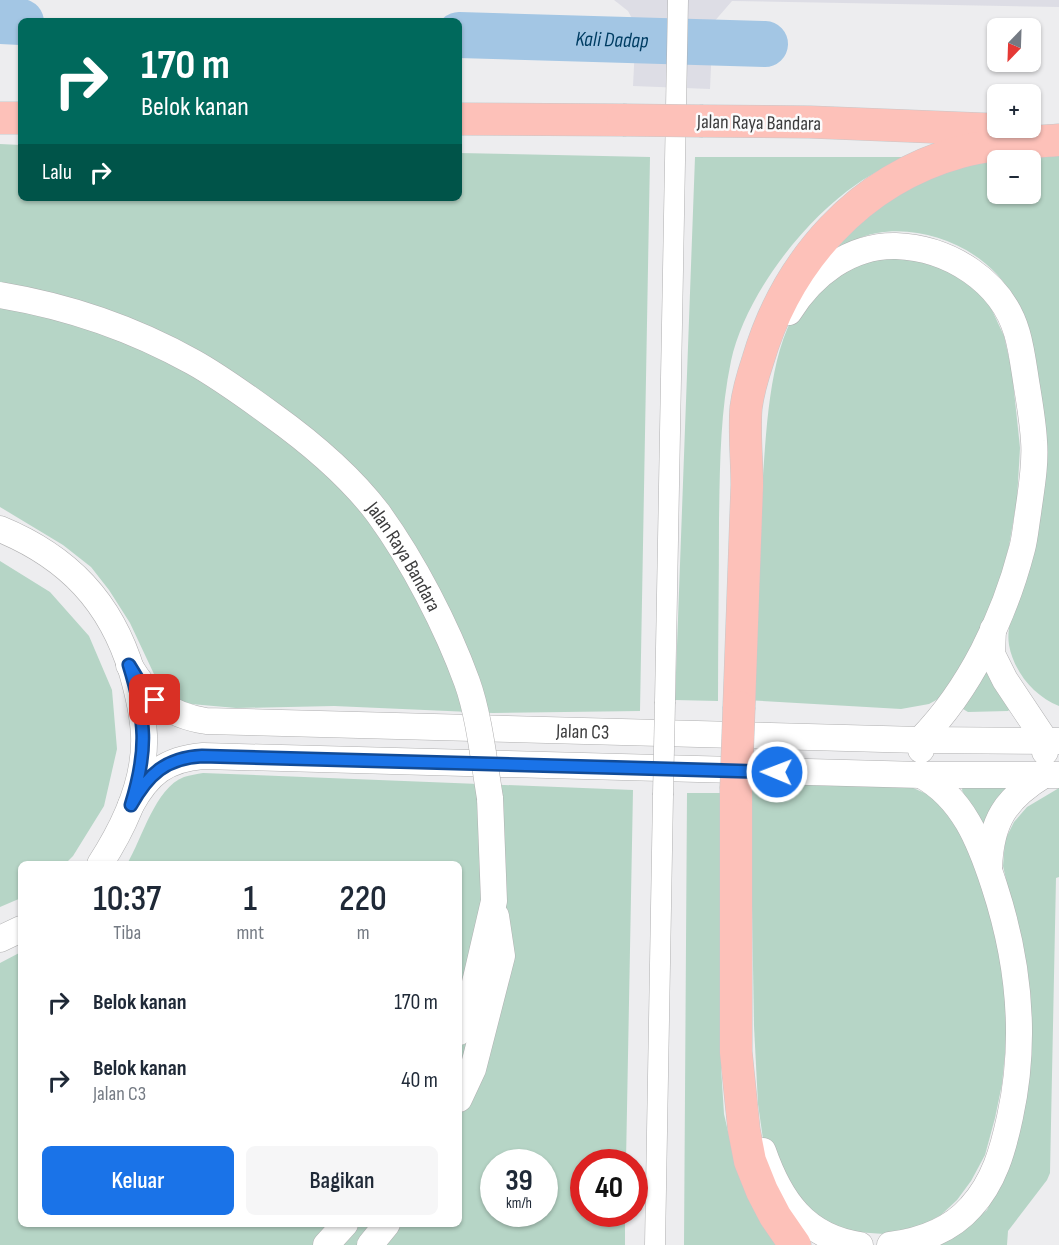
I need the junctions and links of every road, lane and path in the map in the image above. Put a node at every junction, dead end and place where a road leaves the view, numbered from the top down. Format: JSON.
{"nodes":[{"id":1,"x":678,"y":0,"type":"edge"},
{"id":2,"x":0,"y":118,"type":"edge"},
{"id":3,"x":18,"y":118,"type":"edge"},
{"id":4,"x":462,"y":119,"type":"edge"},
{"id":5,"x":1059,"y":132,"type":"edge"},
{"id":6,"x":1059,"y":140,"type":"edge"},
{"id":7,"x":0,"y":295,"type":"edge"},
{"id":8,"x":747,"y":477,"type":"junction"},
{"id":9,"x":0,"y":530,"type":"edge"},
{"id":10,"x":993,"y":629,"type":"junction"},
{"id":11,"x":129,"y":665,"type":"junction"},
{"id":12,"x":920,"y":740,"type":"junction"},
{"id":13,"x":1052,"y":741,"type":"edge"},
{"id":14,"x":921,"y":775,"type":"junction"},
{"id":15,"x":1052,"y":775,"type":"edge"},
{"id":16,"x":131,"y":805,"type":"junction"},
{"id":17,"x":102,"y":861,"type":"edge"},
{"id":18,"x":989,"y":868,"type":"junction"},
{"id":19,"x":494,"y":901,"type":"junction"},
{"id":20,"x":18,"y":930,"type":"edge"},
{"id":21,"x":0,"y":939,"type":"edge"},
{"id":22,"x":462,"y":1023,"type":"edge"},
{"id":23,"x":736,"y":1052,"type":"junction"},
{"id":24,"x":462,"y":1093,"type":"edge"},
{"id":25,"x":342,"y":1227,"type":"edge"},
{"id":26,"x":385,"y":1227,"type":"edge"},
{"id":27,"x":326,"y":1245,"type":"edge"},
{"id":28,"x":370,"y":1245,"type":"edge"},
{"id":29,"x":656,"y":1245,"type":"edge"},
{"id":30,"x":795,"y":1245,"type":"edge"},
{"id":31,"x":860,"y":1245,"type":"edge"},
{"id":32,"x":890,"y":1245,"type":"edge"}],
"edges":[{"from":1,"to":29,"type":"street","bridge":true},
{"from":2,"to":3,"type":"main road"},
{"from":4,"to":5,"type":"main road","name":"Jalan Raya Bandara","bridge":true},
{"from":6,"to":8,"type":"main road"},
{"from":7,"to":19,"type":"street","name":"Jalan Raya Bandara","bridge":true},
{"from":8,"to":10,"type":"street"},
{"from":8,"to":23,"type":"main road","bridge":true},
{"from":9,"to":11,"type":"street"},
{"from":10,"to":12,"type":"street"},
{"from":10,"to":13,"type":"street"},
{"from":11,"to":12,"type":"street","name":"Jalan C3"},
{"from":11,"to":16,"type":"street"},
{"from":12,"to":13,"type":"street","name":"Jalan C3"},
{"from":12,"to":14,"type":"street"},
{"from":13,"to":15,"type":"street"},
{"from":14,"to":15,"type":"street","name":"Jalan C3"},
{"from":14,"to":16,"type":"street","name":"Jalan C3"},
{"from":14,"to":18,"type":"street"},
{"from":15,"to":18,"type":"street"},
{"from":16,"to":17,"type":"street"},
{"from":18,"to":32,"type":"street"},
{"from":19,"to":22,"type":"street","name":"Jalan Raya Bandara"},
{"from":19,"to":24,"type":"street"},
{"from":20,"to":21,"type":"street"},
{"from":23,"to":30,"type":"main road"},
{"from":23,"to":31,"type":"street"},
{"from":25,"to":27,"type":"street"},
{"from":26,"to":28,"type":"street"}]}
